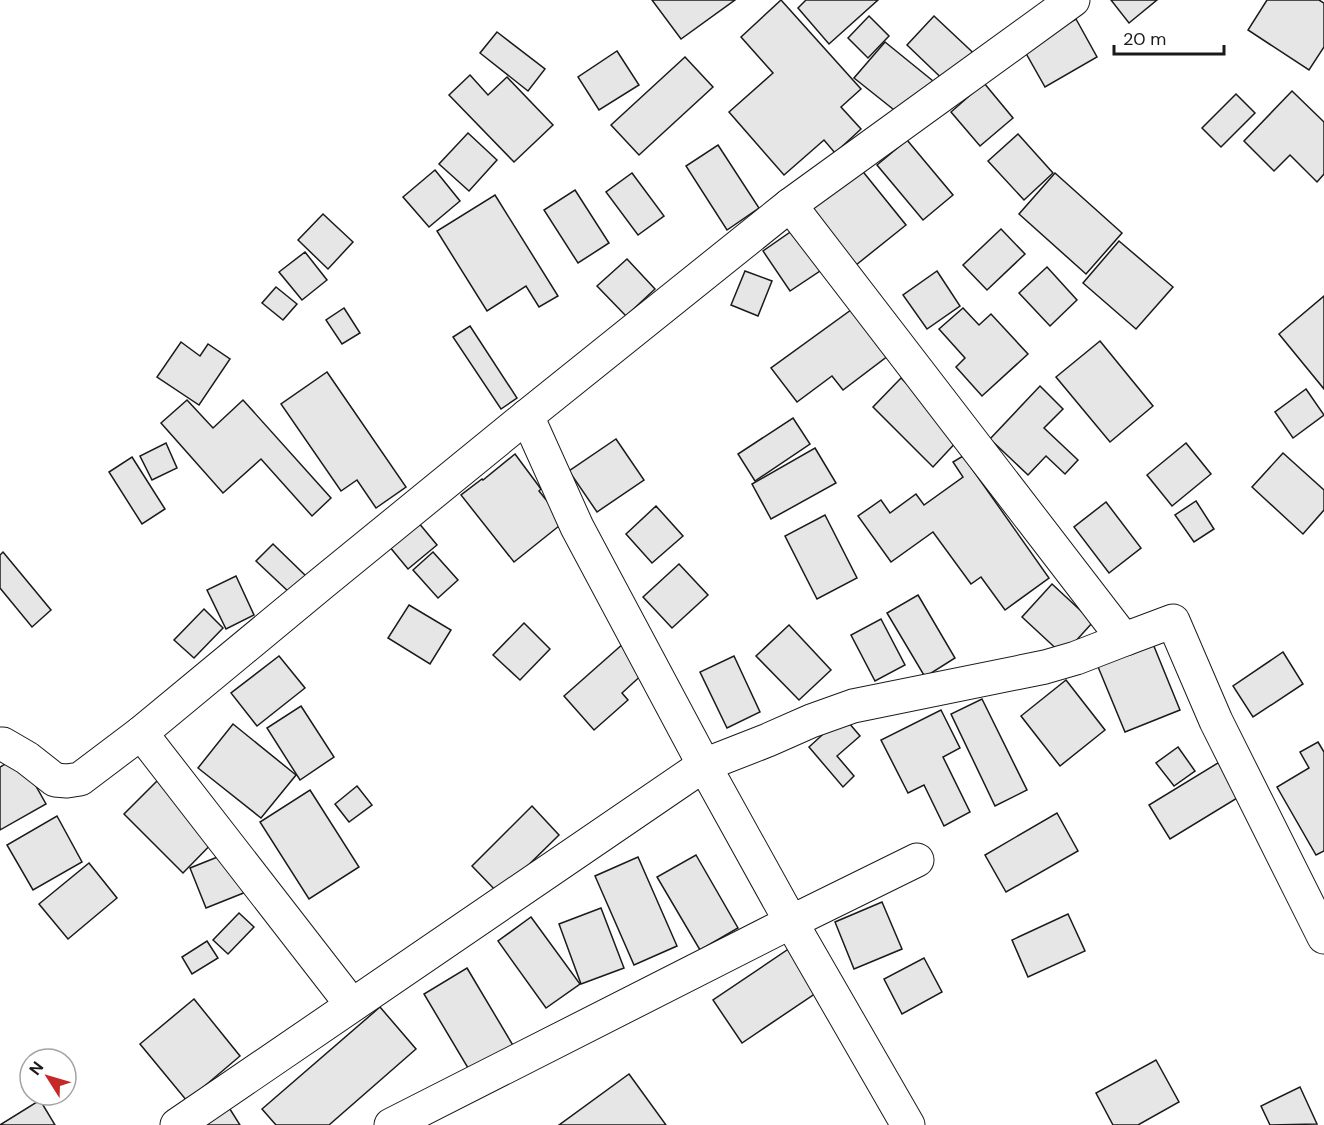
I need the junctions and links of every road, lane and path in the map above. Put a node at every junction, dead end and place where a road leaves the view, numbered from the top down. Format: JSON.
{"nodes":[{"id":1,"x":1073,"y":0,"type":"edge"},
{"id":2,"x":790,"y":205,"type":"junction"},
{"id":3,"x":527,"y":416,"type":"junction"},
{"id":4,"x":1125,"y":639,"type":"junction"},
{"id":5,"x":141,"y":733,"type":"junction"},
{"id":6,"x":0,"y":744,"type":"edge"},
{"id":7,"x":704,"y":765,"type":"junction"},
{"id":8,"x":917,"y":860,"type":"dead end"},
{"id":9,"x":791,"y":922,"type":"junction"},
{"id":10,"x":1324,"y":937,"type":"edge"},
{"id":11,"x":352,"y":1005,"type":"junction"},
{"id":12,"x":177,"y":1125,"type":"edge"},
{"id":13,"x":391,"y":1125,"type":"edge"},
{"id":14,"x":908,"y":1125,"type":"edge"}],
"edges":[{"from":1,"to":2,"type":"street"},
{"from":2,"to":3,"type":"street"},
{"from":2,"to":4,"type":"street"},
{"from":3,"to":5,"type":"street"},
{"from":3,"to":7,"type":"street"},
{"from":4,"to":7,"type":"street"},
{"from":4,"to":10,"type":"street"},
{"from":5,"to":6,"type":"street"},
{"from":5,"to":11,"type":"street"},
{"from":7,"to":9,"type":"street"},
{"from":7,"to":11,"type":"street"},
{"from":8,"to":9,"type":"street"},
{"from":9,"to":13,"type":"street"},
{"from":9,"to":14,"type":"street"},
{"from":11,"to":12,"type":"street"}]}
